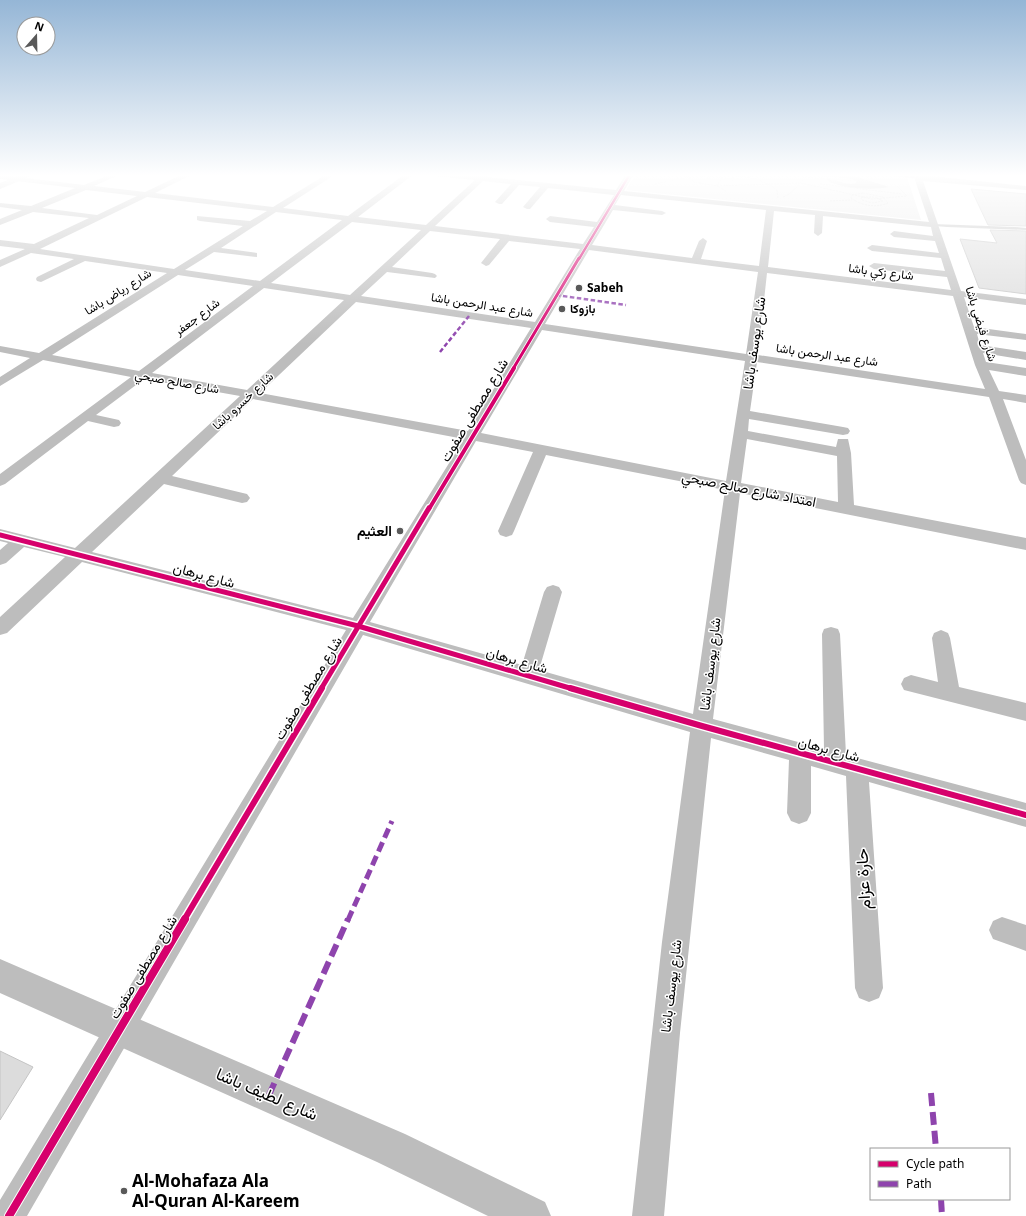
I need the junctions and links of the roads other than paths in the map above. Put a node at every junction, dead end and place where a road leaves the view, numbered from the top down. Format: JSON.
{"nodes":[{"id":1,"x":70,"y":231,"type":"edge"},
{"id":2,"x":239,"y":231,"type":"edge"},
{"id":3,"x":334,"y":231,"type":"edge"},
{"id":4,"x":426,"y":231,"type":"edge"},
{"id":5,"x":445,"y":231,"type":"edge"},
{"id":6,"x":595,"y":231,"type":"edge"},
{"id":7,"x":770,"y":231,"type":"edge"},
{"id":8,"x":937,"y":231,"type":"edge"},
{"id":9,"x":885,"y":233,"type":"dead end"},
{"id":10,"x":507,"y":237,"type":"junction"},
{"id":11,"x":870,"y":237,"type":"dead end"},
{"id":12,"x":940,"y":238,"type":"junction"},
{"id":13,"x":703,"y":241,"type":"dead end"},
{"id":14,"x":0,"y":243,"type":"edge"},
{"id":15,"x":586,"y":247,"type":"junction"},
{"id":16,"x":872,"y":248,"type":"junction"},
{"id":17,"x":32,"y":249,"type":"junction"},
{"id":18,"x":211,"y":249,"type":"junction"},
{"id":19,"x":254,"y":255,"type":"dead end"},
{"id":20,"x":945,"y":256,"type":"junction"},
{"id":21,"x":84,"y":258,"type":"junction"},
{"id":22,"x":695,"y":261,"type":"junction"},
{"id":23,"x":486,"y":263,"type":"dead end"},
{"id":24,"x":0,"y":264,"type":"edge"},
{"id":25,"x":874,"y":266,"type":"junction"},
{"id":26,"x":383,"y":269,"type":"junction"},
{"id":27,"x":764,"y":270,"type":"junction"},
{"id":28,"x":175,"y":272,"type":"junction"},
{"id":29,"x":951,"y":275,"type":"junction"},
{"id":30,"x":432,"y":276,"type":"dead end"},
{"id":31,"x":41,"y":279,"type":"dead end"},
{"id":32,"x":876,"y":283,"type":"junction"},
{"id":33,"x":262,"y":285,"type":"junction"},
{"id":34,"x":958,"y":294,"type":"junction"},
{"id":35,"x":353,"y":299,"type":"junction"},
{"id":36,"x":1026,"y":302,"type":"edge"},
{"id":37,"x":537,"y":327,"type":"junction"},
{"id":38,"x":969,"y":330,"type":"junction"},
{"id":39,"x":1026,"y":337,"type":"edge"},
{"id":40,"x":975,"y":348,"type":"junction"},
{"id":41,"x":0,"y":349,"type":"edge"},
{"id":42,"x":40,"y":356,"type":"junction"},
{"id":43,"x":1026,"y":356,"type":"edge"},
{"id":44,"x":752,"y":359,"type":"junction"},
{"id":45,"x":981,"y":365,"type":"junction"},
{"id":46,"x":1026,"y":372,"type":"edge"},
{"id":47,"x":141,"y":376,"type":"junction"},
{"id":48,"x":0,"y":382,"type":"edge"},
{"id":49,"x":993,"y":394,"type":"junction"},
{"id":50,"x":250,"y":395,"type":"junction"},
{"id":51,"x":1026,"y":399,"type":"edge"},
{"id":52,"x":744,"y":414,"type":"junction"},
{"id":53,"x":86,"y":417,"type":"junction"},
{"id":54,"x":114,"y":423,"type":"dead end"},
{"id":55,"x":741,"y":434,"type":"junction"},
{"id":56,"x":472,"y":436,"type":"junction"},
{"id":57,"x":542,"y":449,"type":"junction"},
{"id":58,"x":844,"y":453,"type":"junction"},
{"id":59,"x":160,"y":478,"type":"junction"},
{"id":60,"x":1026,"y":480,"type":"edge"},
{"id":61,"x":0,"y":481,"type":"edge"},
{"id":62,"x":733,"y":486,"type":"junction"},
{"id":63,"x":242,"y":498,"type":"dead end"},
{"id":64,"x":846,"y":508,"type":"junction"},
{"id":65,"x":506,"y":532,"type":"dead end"},
{"id":66,"x":0,"y":535,"type":"edge"},
{"id":67,"x":22,"y":540,"type":"junction"},
{"id":68,"x":1026,"y":544,"type":"edge"},
{"id":69,"x":78,"y":556,"type":"junction"},
{"id":70,"x":0,"y":559,"type":"edge"},
{"id":71,"x":553,"y":592,"type":"dead end"},
{"id":72,"x":358,"y":626,"type":"junction"},
{"id":73,"x":0,"y":628,"type":"edge"},
{"id":74,"x":831,"y":634,"type":"dead end"},
{"id":75,"x":941,"y":638,"type":"dead end"},
{"id":76,"x":528,"y":676,"type":"junction"},
{"id":77,"x":911,"y":684,"type":"dead end"},
{"id":78,"x":950,"y":694,"type":"junction"},
{"id":79,"x":1026,"y":712,"type":"edge"},
{"id":80,"x":702,"y":726,"type":"junction"},
{"id":81,"x":800,"y":754,"type":"junction"},
{"id":82,"x":846,"y":766,"type":"junction"},
{"id":83,"x":800,"y":813,"type":"dead end"},
{"id":84,"x":1026,"y":815,"type":"edge"},
{"id":85,"x":1002,"y":930,"type":"dead end"},
{"id":86,"x":1026,"y":938,"type":"edge"},
{"id":87,"x":0,"y":976,"type":"edge"},
{"id":88,"x":869,"y":988,"type":"dead end"},
{"id":89,"x":120,"y":1030,"type":"junction"},
{"id":90,"x":9,"y":1216,"type":"edge"},
{"id":91,"x":531,"y":1216,"type":"edge"},
{"id":92,"x":648,"y":1216,"type":"edge"}],
"edges":[{"from":1,"to":17,"type":"street"},
{"from":2,"to":18,"type":"street","name":"شارع رياض باشا"},
{"from":3,"to":33,"type":"street","name":"شارع جعفر"},
{"from":4,"to":26,"type":"street","name":"شارع خسرو باشا"},
{"from":5,"to":10,"type":"street","name":"شارع زكي باشا"},
{"from":6,"to":15,"type":"street","name":"شارع مصطفى صفوت"},
{"from":7,"to":27,"type":"street","name":"شارع يوسف باشا"},
{"from":8,"to":12,"type":"street","name":"شارع فيضي باشا"},
{"from":9,"to":12,"type":"street"},
{"from":10,"to":15,"type":"street","name":"شارع زكي باشا"},
{"from":10,"to":23,"type":"street"},
{"from":11,"to":16,"type":"street"},
{"from":12,"to":20,"type":"street","name":"شارع فيضي باشا"},
{"from":13,"to":22,"type":"street"},
{"from":14,"to":17,"type":"street","name":"شارع عبد الرحمن باشا"},
{"from":15,"to":22,"type":"street","name":"شارع زكي باشا"},
{"from":15,"to":37,"type":"street","name":"شارع مصطفى صفوت"},
{"from":16,"to":20,"type":"street"},
{"from":16,"to":25,"type":"street"},
{"from":17,"to":21,"type":"street","name":"شارع عبد الرحمن باشا"},
{"from":17,"to":24,"type":"street"},
{"from":18,"to":19,"type":"street"},
{"from":18,"to":28,"type":"street","name":"شارع رياض باشا"},
{"from":20,"to":29,"type":"street","name":"شارع فيضي باشا"},
{"from":21,"to":28,"type":"street","name":"شارع عبد الرحمن باشا"},
{"from":21,"to":31,"type":"street"},
{"from":22,"to":27,"type":"street","name":"شارع زكي باشا"},
{"from":25,"to":29,"type":"street"},
{"from":25,"to":32,"type":"street"},
{"from":26,"to":30,"type":"street"},
{"from":26,"to":35,"type":"street","name":"شارع خسرو باشا"},
{"from":27,"to":32,"type":"street","name":"شارع زكي باشا"},
{"from":27,"to":44,"type":"street","name":"شارع يوسف باشا"},
{"from":28,"to":33,"type":"street","name":"شارع عبد الرحمن باشا"},
{"from":28,"to":42,"type":"street","name":"شارع رياض باشا"},
{"from":29,"to":34,"type":"street","name":"شارع فيضي باشا"},
{"from":32,"to":34,"type":"street","name":"شارع زكي باشا"},
{"from":33,"to":35,"type":"street","name":"شارع عبد الرحمن باشا"},
{"from":33,"to":47,"type":"street","name":"شارع جعفر"},
{"from":34,"to":36,"type":"street","name":"شارع زكي باشا"},
{"from":34,"to":38,"type":"street","name":"شارع فيضي باشا"},
{"from":35,"to":37,"type":"street","name":"شارع عبد الرحمن باشا"},
{"from":35,"to":50,"type":"street","name":"شارع خسرو باشا"},
{"from":37,"to":44,"type":"street","name":"شارع عبد الرحمن باشا"},
{"from":37,"to":56,"type":"street","name":"شارع مصطفى صفوت"},
{"from":38,"to":39,"type":"street"},
{"from":38,"to":40,"type":"street","name":"شارع فيضي باشا"},
{"from":40,"to":43,"type":"street"},
{"from":40,"to":45,"type":"street","name":"شارع فيضي باشا"},
{"from":41,"to":42,"type":"street","name":"شارع صالح صبحي"},
{"from":42,"to":47,"type":"street","name":"شارع صالح صبحي"},
{"from":42,"to":48,"type":"street","name":"شارع رياض باشا"},
{"from":44,"to":49,"type":"street","name":"شارع عبد الرحمن باشا"},
{"from":44,"to":52,"type":"street","name":"شارع يوسف باشا"},
{"from":45,"to":46,"type":"street"},
{"from":45,"to":49,"type":"street","name":"شارع فيضي باشا"},
{"from":47,"to":50,"type":"street","name":"شارع صالح صبحي"},
{"from":47,"to":53,"type":"street","name":"شارع جعفر"},
{"from":49,"to":51,"type":"street","name":"شارع عبد الرحمن باشا"},
{"from":49,"to":60,"type":"street","name":"شارع فيضي باشا"},
{"from":50,"to":56,"type":"street","name":"شارع صالح صبحي"},
{"from":50,"to":59,"type":"street","name":"شارع خسرو باشا"},
{"from":52,"to":55,"type":"street","name":"شارع يوسف باشا"},
{"from":52,"to":58,"type":"street"},
{"from":53,"to":54,"type":"street"},
{"from":53,"to":61,"type":"street","name":"شارع جعفر"},
{"from":55,"to":58,"type":"street"},
{"from":55,"to":62,"type":"street","name":"شارع يوسف باشا"},
{"from":56,"to":57,"type":"street","name":"امتداد شارع صالح صبحي"},
{"from":56,"to":72,"type":"street","name":"شارع مصطفى صفوت"},
{"from":57,"to":62,"type":"street","name":"امتداد شارع صالح صبحي"},
{"from":57,"to":65,"type":"street"},
{"from":58,"to":64,"type":"street"},
{"from":59,"to":63,"type":"street"},
{"from":59,"to":69,"type":"street","name":"شارع خسرو باشا"},
{"from":62,"to":64,"type":"street","name":"امتداد شارع صالح صبحي"},
{"from":62,"to":80,"type":"street","name":"شارع يوسف باشا"},
{"from":64,"to":68,"type":"street","name":"امتداد شارع صالح صبحي"},
{"from":66,"to":67,"type":"street","name":"شارع برهان"},
{"from":67,"to":69,"type":"street","name":"شارع برهان"},
{"from":67,"to":70,"type":"street"},
{"from":69,"to":72,"type":"street","name":"شارع برهان"},
{"from":69,"to":73,"type":"street","name":"شارع خسرو باشا"},
{"from":71,"to":76,"type":"street"},
{"from":72,"to":76,"type":"street","name":"شارع برهان"},
{"from":72,"to":89,"type":"street","name":"شارع مصطفى صفوت"},
{"from":74,"to":82,"type":"street","name":"حارة عزام"},
{"from":75,"to":78,"type":"street"},
{"from":76,"to":80,"type":"street","name":"شارع برهان"},
{"from":77,"to":78,"type":"street"},
{"from":78,"to":79,"type":"street"},
{"from":80,"to":81,"type":"street","name":"شارع برهان"},
{"from":80,"to":92,"type":"street","name":"شارع يوسف باشا"},
{"from":81,"to":82,"type":"street","name":"شارع برهان"},
{"from":81,"to":83,"type":"street"},
{"from":82,"to":84,"type":"street","name":"شارع برهان"},
{"from":82,"to":88,"type":"street","name":"حارة عزام"},
{"from":85,"to":86,"type":"street"},
{"from":87,"to":89,"type":"street","name":"شارع لطيف باشا"},
{"from":89,"to":90,"type":"street","name":"شارع مصطفى صفوت"},
{"from":89,"to":91,"type":"street","name":"شارع لطيف باشا"}]}
